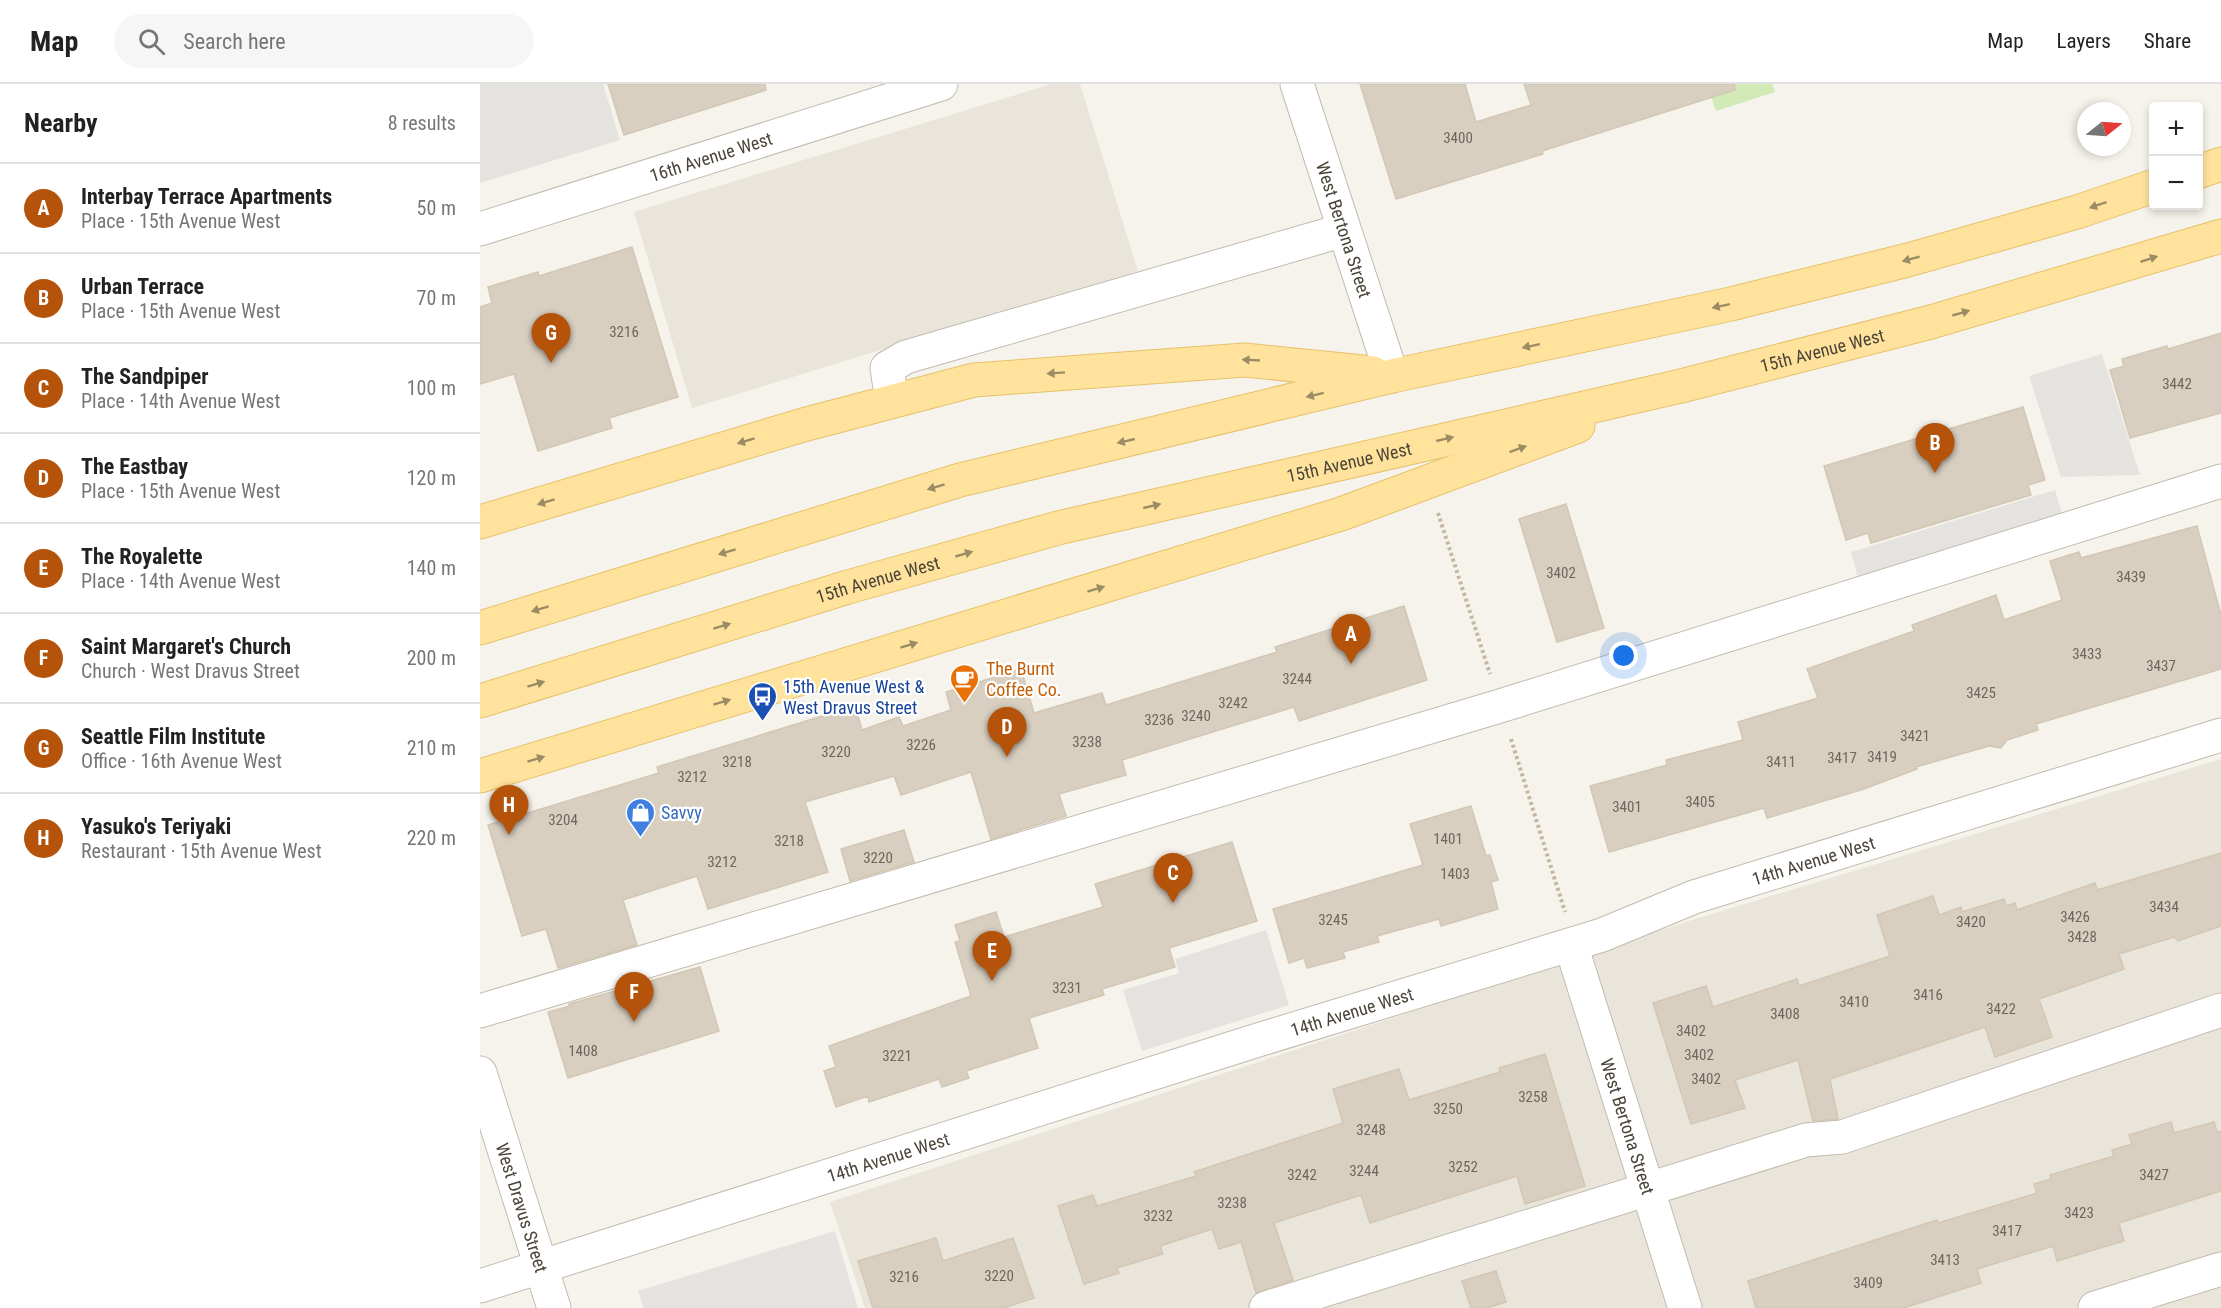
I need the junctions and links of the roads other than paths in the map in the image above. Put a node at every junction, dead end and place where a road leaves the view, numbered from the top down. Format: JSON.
{"nodes":[{"id":1,"x":941,"y":84,"type":"edge"},
{"id":2,"x":1297,"y":84,"type":"edge"},
{"id":3,"x":2221,"y":164,"type":"edge"},
{"id":4,"x":2203,"y":171,"type":"edge"},
{"id":5,"x":2149,"y":188,"type":"edge"},
{"id":6,"x":480,"y":229,"type":"edge"},
{"id":7,"x":1344,"y":230,"type":"junction"},
{"id":8,"x":2221,"y":236,"type":"edge"},
{"id":9,"x":1392,"y":376,"type":"junction"},
{"id":10,"x":1681,"y":386,"type":"junction"},
{"id":11,"x":892,"y":401,"type":"junction"},
{"id":12,"x":2221,"y":481,"type":"edge"},
{"id":13,"x":480,"y":522,"type":"edge"},
{"id":14,"x":480,"y":628,"type":"edge"},
{"id":15,"x":480,"y":701,"type":"edge"},
{"id":16,"x":2221,"y":735,"type":"edge"},
{"id":17,"x":480,"y":776,"type":"edge"},
{"id":18,"x":1571,"y":945,"type":"junction"},
{"id":19,"x":2221,"y":1010,"type":"edge"},
{"id":20,"x":480,"y":1011,"type":"edge"},
{"id":21,"x":480,"y":1073,"type":"edge"},
{"id":22,"x":1647,"y":1188,"type":"junction"},
{"id":23,"x":541,"y":1267,"type":"junction"},
{"id":24,"x":2221,"y":1269,"type":"edge"},
{"id":25,"x":480,"y":1286,"type":"edge"},
{"id":26,"x":554,"y":1308,"type":"edge"},
{"id":27,"x":1266,"y":1308,"type":"edge"},
{"id":28,"x":1685,"y":1308,"type":"edge"},
{"id":29,"x":2095,"y":1308,"type":"edge"}],
"edges":[{"from":1,"to":6,"type":"street","name":"16th Avenue West"},
{"from":2,"to":7,"type":"street","name":"West Bertona Street"},
{"from":3,"to":4,"type":"main road"},
{"from":5,"to":9,"type":"main road","one_way":true},
{"from":7,"to":9,"type":"street","name":"West Bertona Street"},
{"from":7,"to":11,"type":"street"},
{"from":10,"to":8,"type":"main road","name":"15th Avenue West","one_way":true},
{"from":9,"to":11,"type":"main road","one_way":true},
{"from":9,"to":14,"type":"main road","one_way":true},
{"from":15,"to":10,"type":"main road","name":"15th Avenue West","one_way":true},
{"from":17,"to":10,"type":"main road","one_way":true},
{"from":11,"to":13,"type":"main road","one_way":true},
{"from":12,"to":20,"type":"street"},
{"from":16,"to":18,"type":"street","name":"14th Avenue West"},
{"from":18,"to":22,"type":"street","name":"West Bertona Street"},
{"from":18,"to":23,"type":"street","name":"14th Avenue West"},
{"from":19,"to":22,"type":"street"},
{"from":21,"to":23,"type":"street","name":"West Dravus Street"},
{"from":22,"to":27,"type":"street"},
{"from":22,"to":28,"type":"street","name":"West Bertona Street"},
{"from":23,"to":25,"type":"street","name":"14th Avenue West"},
{"from":23,"to":26,"type":"street","name":"West Dravus Street"},
{"from":24,"to":29,"type":"street"}]}
